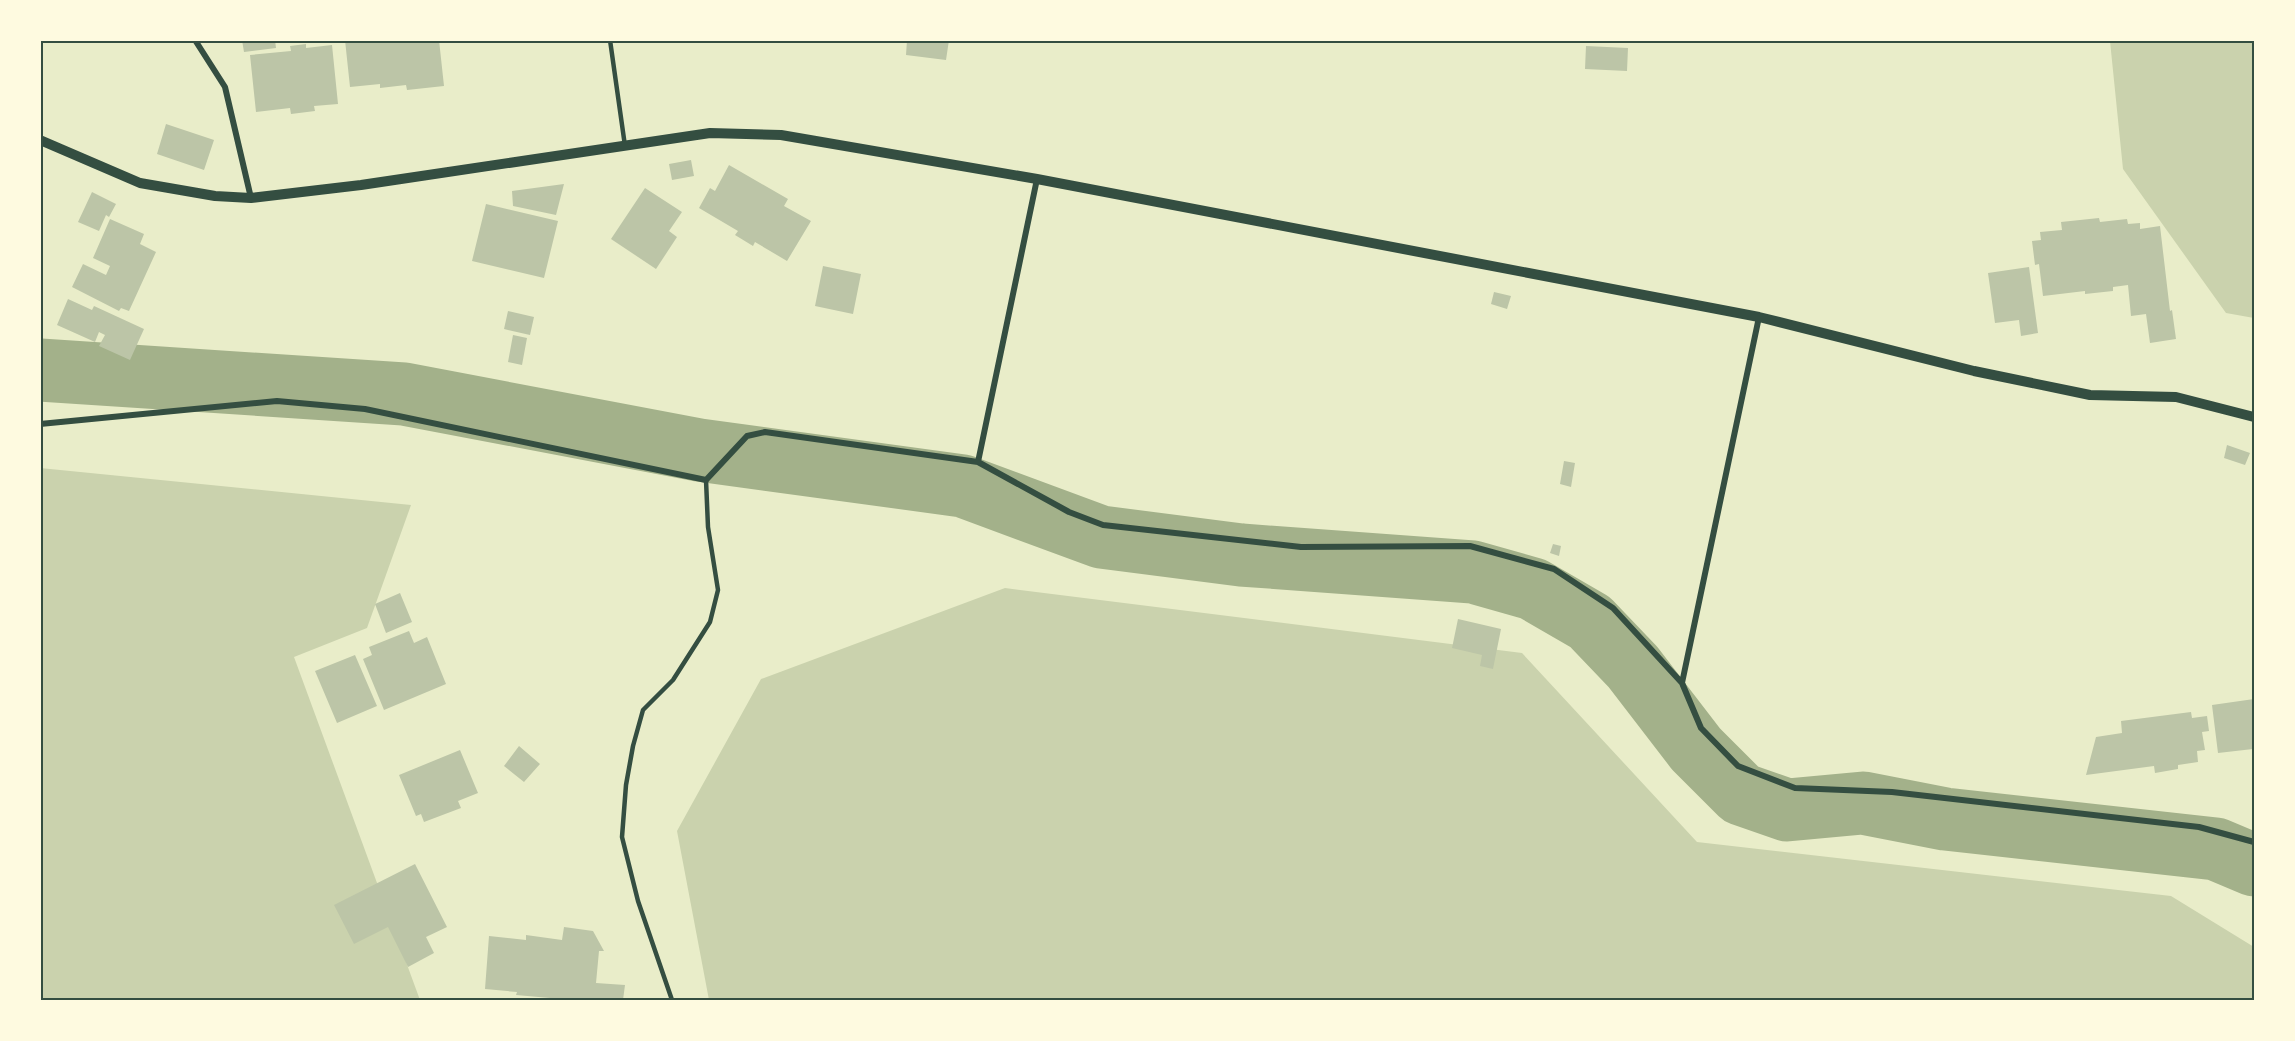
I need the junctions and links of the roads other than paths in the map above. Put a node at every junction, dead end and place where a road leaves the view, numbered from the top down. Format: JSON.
{"nodes":[{"id":1,"x":195,"y":40,"type":"edge"},
{"id":2,"x":610,"y":40,"type":"edge"},
{"id":3,"x":40,"y":140,"type":"edge"},
{"id":4,"x":625,"y":146,"type":"junction"},
{"id":5,"x":1037,"y":179,"type":"junction"},
{"id":6,"x":251,"y":198,"type":"junction"},
{"id":7,"x":1759,"y":317,"type":"junction"},
{"id":8,"x":2254,"y":417,"type":"edge"},
{"id":9,"x":40,"y":424,"type":"edge"},
{"id":10,"x":978,"y":462,"type":"junction"},
{"id":11,"x":706,"y":480,"type":"junction"},
{"id":12,"x":1682,"y":683,"type":"junction"},
{"id":13,"x":2254,"y":842,"type":"edge"},
{"id":14,"x":672,"y":1000,"type":"edge"}],
"edges":[{"from":1,"to":6,"type":"street"},
{"from":2,"to":4,"type":"lane"},
{"from":3,"to":6,"type":"street"},
{"from":4,"to":5,"type":"street"},
{"from":4,"to":6,"type":"street"},
{"from":5,"to":7,"type":"street"},
{"from":5,"to":10,"type":"street"},
{"from":7,"to":8,"type":"street"},
{"from":7,"to":12,"type":"street"},
{"from":9,"to":11,"type":"street"},
{"from":10,"to":11,"type":"street"},
{"from":10,"to":12,"type":"street"},
{"from":11,"to":14,"type":"lane"},
{"from":12,"to":13,"type":"street"}]}
